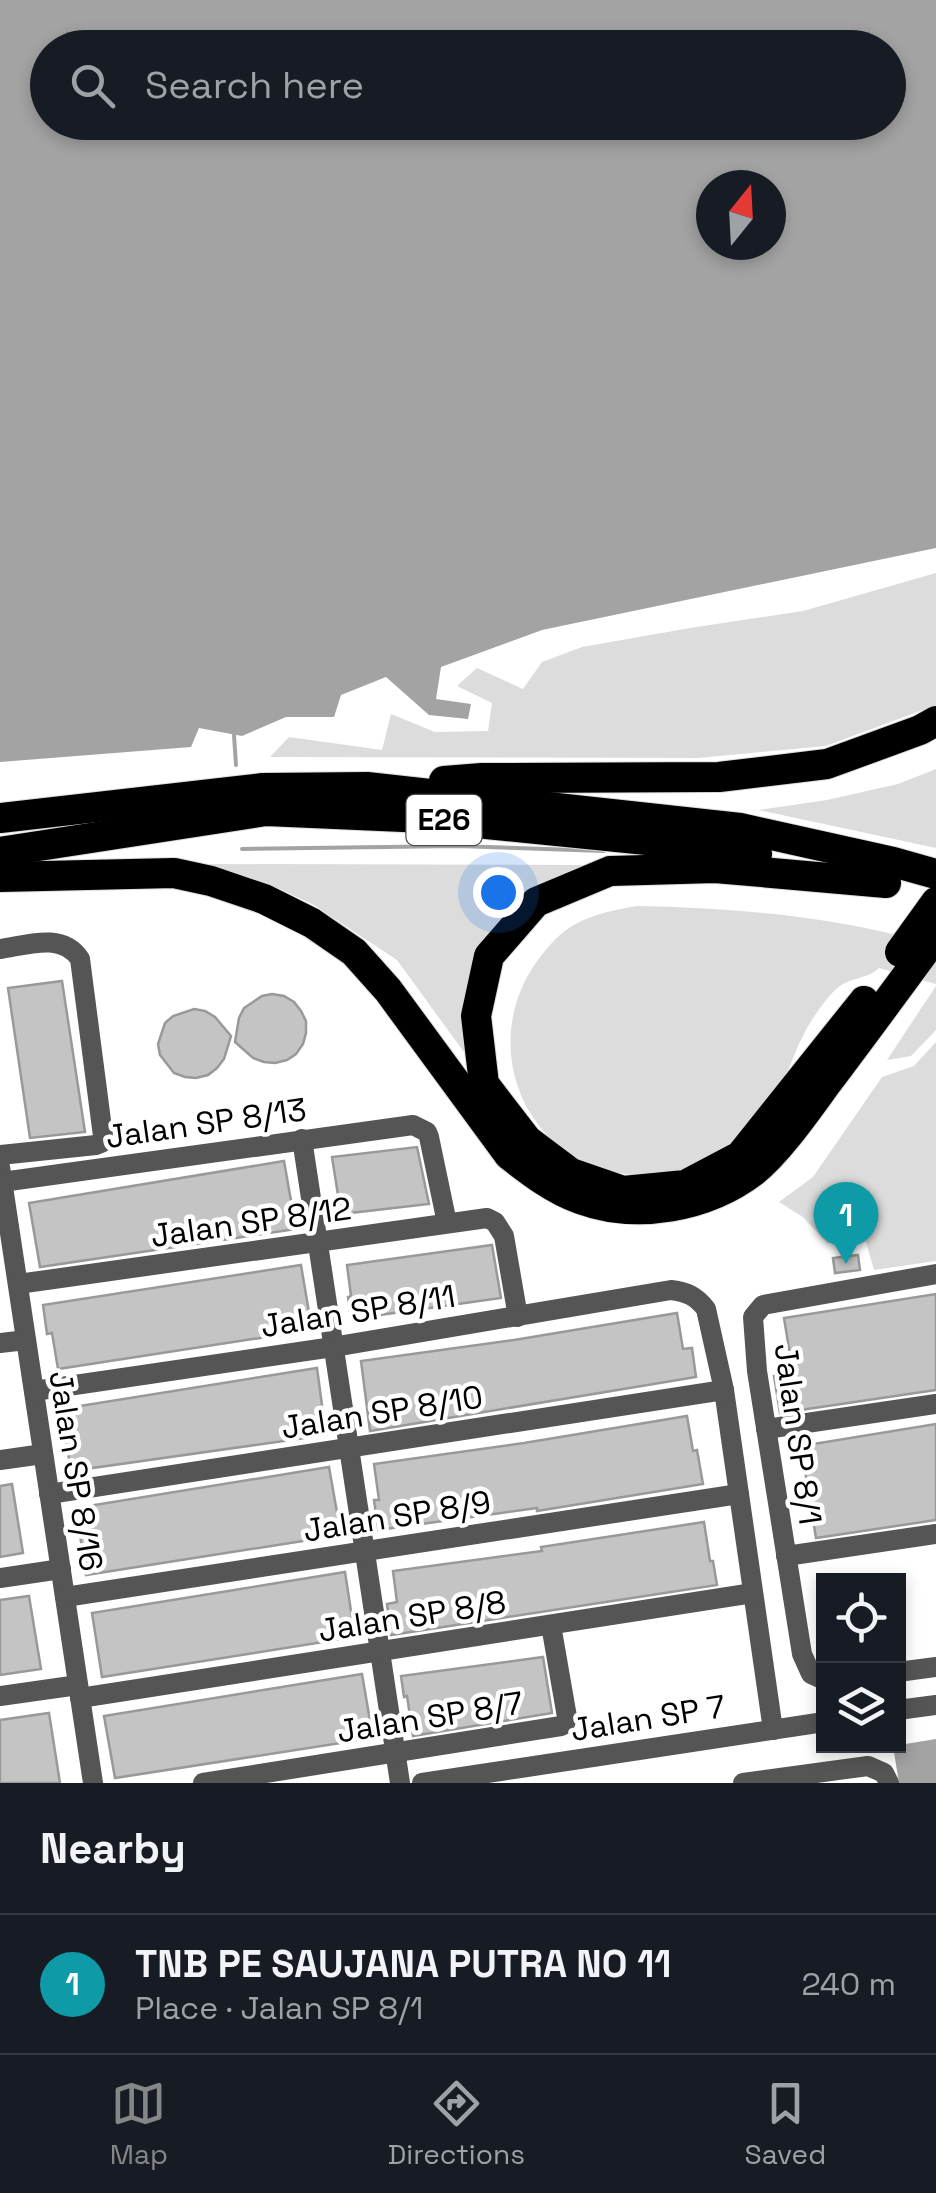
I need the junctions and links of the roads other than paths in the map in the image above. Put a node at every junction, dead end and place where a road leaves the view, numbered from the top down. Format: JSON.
{"nodes":[{"id":1,"x":936,"y":721,"type":"edge"},
{"id":2,"x":366,"y":787,"type":"junction"},
{"id":3,"x":0,"y":818,"type":"edge"},
{"id":4,"x":0,"y":852,"type":"edge"},
{"id":5,"x":936,"y":874,"type":"edge"},
{"id":6,"x":0,"y":877,"type":"edge"},
{"id":7,"x":886,"y":883,"type":"junction"},
{"id":8,"x":936,"y":901,"type":"edge"},
{"id":9,"x":936,"y":936,"type":"edge"},
{"id":10,"x":0,"y":949,"type":"edge"},
{"id":11,"x":878,"y":999,"type":"junction"},
{"id":12,"x":302,"y":1139,"type":"junction"},
{"id":13,"x":0,"y":1155,"type":"edge"},
{"id":14,"x":1,"y":1175,"type":"edge"},
{"id":15,"x":4,"y":1223,"type":"edge"},
{"id":16,"x":446,"y":1223,"type":"junction"},
{"id":17,"x":318,"y":1244,"type":"junction"},
{"id":18,"x":936,"y":1274,"type":"edge"},
{"id":19,"x":18,"y":1284,"type":"junction"},
{"id":20,"x":518,"y":1317,"type":"junction"},
{"id":21,"x":26,"y":1340,"type":"junction"},
{"id":22,"x":0,"y":1344,"type":"edge"},
{"id":23,"x":333,"y":1347,"type":"junction"},
{"id":24,"x":724,"y":1390,"type":"junction"},
{"id":25,"x":34,"y":1391,"type":"junction"},
{"id":26,"x":936,"y":1404,"type":"edge"},
{"id":27,"x":766,"y":1429,"type":"junction"},
{"id":28,"x":349,"y":1448,"type":"junction"},
{"id":29,"x":43,"y":1454,"type":"junction"},
{"id":30,"x":0,"y":1460,"type":"edge"},
{"id":31,"x":50,"y":1494,"type":"junction"},
{"id":32,"x":739,"y":1494,"type":"junction"},
{"id":33,"x":936,"y":1534,"type":"edge"},
{"id":34,"x":365,"y":1552,"type":"junction"},
{"id":35,"x":786,"y":1556,"type":"junction"},
{"id":36,"x":61,"y":1569,"type":"junction"},
{"id":37,"x":0,"y":1578,"type":"edge"},
{"id":38,"x":753,"y":1593,"type":"junction"},
{"id":39,"x":65,"y":1597,"type":"junction"},
{"id":40,"x":551,"y":1624,"type":"junction"},
{"id":41,"x":380,"y":1651,"type":"junction"},
{"id":42,"x":936,"y":1667,"type":"edge"},
{"id":43,"x":906,"y":1671,"type":"edge"},
{"id":44,"x":816,"y":1676,"type":"edge"},
{"id":45,"x":79,"y":1691,"type":"junction"},
{"id":46,"x":0,"y":1696,"type":"edge"},
{"id":47,"x":936,"y":1704,"type":"edge"},
{"id":48,"x":906,"y":1709,"type":"edge"},
{"id":49,"x":816,"y":1723,"type":"edge"},
{"id":50,"x":773,"y":1730,"type":"junction"},
{"id":51,"x":396,"y":1753,"type":"junction"},
{"id":52,"x":530,"y":1775,"type":"edge"},
{"id":53,"x":884,"y":1776,"type":"edge"},
{"id":54,"x":93,"y":1783,"type":"edge"},
{"id":55,"x":203,"y":1783,"type":"edge"},
{"id":56,"x":400,"y":1783,"type":"edge"},
{"id":57,"x":422,"y":1783,"type":"edge"},
{"id":58,"x":743,"y":1783,"type":"edge"}],
"edges":[{"from":1,"to":2,"type":"highway"},
{"from":2,"to":3,"type":"highway","number":"E26"},
{"from":2,"to":5,"type":"highway","number":"E26"},
{"from":4,"to":7,"type":"highway","number":"E26"},
{"from":6,"to":11,"type":"highway"},
{"from":7,"to":8,"type":"highway","number":"E26"},
{"from":7,"to":11,"type":"highway"},
{"from":8,"to":11,"type":"highway"},
{"from":9,"to":11,"type":"highway"},
{"from":10,"to":13,"type":"street"},
{"from":12,"to":14,"type":"street","name":"Jalan SP 8/13"},
{"from":12,"to":16,"type":"street","name":"Jalan SP 8/13"},
{"from":12,"to":17,"type":"street"},
{"from":14,"to":15,"type":"street","name":"Jalan SP 8/16"},
{"from":15,"to":19,"type":"street","name":"Jalan SP 8/16"},
{"from":16,"to":17,"type":"street","name":"Jalan SP 8/12"},
{"from":16,"to":20,"type":"street","name":"Jalan SP 8/12"},
{"from":17,"to":19,"type":"street","name":"Jalan SP 8/12"},
{"from":17,"to":23,"type":"street"},
{"from":18,"to":27,"type":"street","name":"Jalan SP 8/1"},
{"from":19,"to":21,"type":"street","name":"Jalan SP 8/16"},
{"from":20,"to":23,"type":"street","name":"Jalan SP 8/11"},
{"from":20,"to":24,"type":"street","name":"Jalan SP 8/11"},
{"from":21,"to":22,"type":"street"},
{"from":21,"to":25,"type":"street","name":"Jalan SP 8/16"},
{"from":23,"to":25,"type":"street","name":"Jalan SP 8/11"},
{"from":23,"to":28,"type":"street"},
{"from":24,"to":28,"type":"street","name":"Jalan SP 8/10"},
{"from":24,"to":32,"type":"street"},
{"from":25,"to":29,"type":"street","name":"Jalan SP 8/16"},
{"from":26,"to":27,"type":"street"},
{"from":27,"to":35,"type":"street","name":"Jalan SP 8/1"},
{"from":28,"to":31,"type":"street","name":"Jalan SP 8/10"},
{"from":28,"to":34,"type":"street"},
{"from":29,"to":30,"type":"street"},
{"from":29,"to":31,"type":"street","name":"Jalan SP 8/16"},
{"from":31,"to":36,"type":"street","name":"Jalan SP 8/16"},
{"from":32,"to":34,"type":"street","name":"Jalan SP 8/9"},
{"from":32,"to":38,"type":"street"},
{"from":33,"to":35,"type":"street"},
{"from":34,"to":39,"type":"street","name":"Jalan SP 8/9"},
{"from":34,"to":41,"type":"street"},
{"from":35,"to":44,"type":"street","name":"Jalan SP 8/1"},
{"from":36,"to":37,"type":"street"},
{"from":36,"to":39,"type":"street","name":"Jalan SP 8/16"},
{"from":38,"to":40,"type":"street","name":"Jalan SP 8/8"},
{"from":38,"to":50,"type":"street"},
{"from":39,"to":45,"type":"street","name":"Jalan SP 8/16"},
{"from":40,"to":41,"type":"street","name":"Jalan SP 8/8"},
{"from":40,"to":51,"type":"street","name":"Jalan SP 8/7"},
{"from":41,"to":45,"type":"street","name":"Jalan SP 8/8"},
{"from":41,"to":51,"type":"street"},
{"from":42,"to":43,"type":"street"},
{"from":45,"to":46,"type":"street","name":"Jalan SP 8/8"},
{"from":45,"to":54,"type":"street","name":"Jalan SP 8/16"},
{"from":47,"to":48,"type":"street"},
{"from":49,"to":50,"type":"street","name":"Jalan SP 7"},
{"from":50,"to":52,"type":"street","name":"Jalan SP 7"},
{"from":51,"to":55,"type":"street","name":"Jalan SP 8/7"},
{"from":51,"to":56,"type":"street"},
{"from":52,"to":57,"type":"street","name":"Jalan SP 7"},
{"from":53,"to":58,"type":"street"}]}
